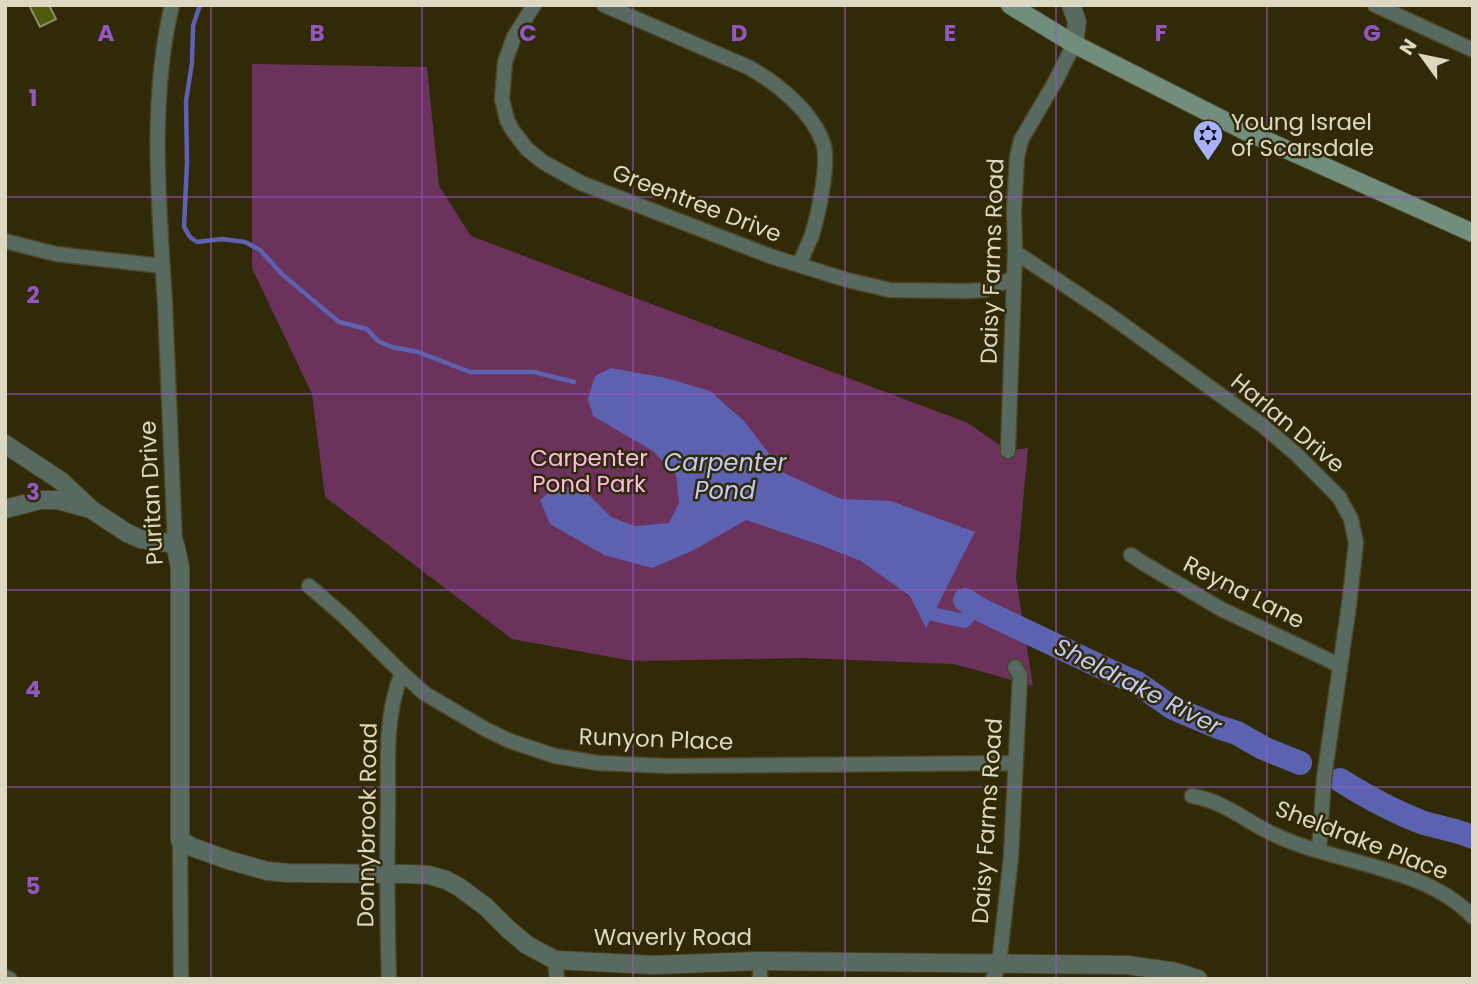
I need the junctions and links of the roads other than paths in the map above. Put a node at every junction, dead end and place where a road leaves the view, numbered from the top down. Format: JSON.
{"nodes":[{"id":1,"x":172,"y":5,"type":"edge"},
{"id":2,"x":534,"y":5,"type":"edge"},
{"id":3,"x":604,"y":5,"type":"edge"},
{"id":4,"x":1010,"y":5,"type":"edge"},
{"id":5,"x":1071,"y":5,"type":"edge"},
{"id":6,"x":1376,"y":5,"type":"edge"},
{"id":7,"x":1074,"y":44,"type":"junction"},
{"id":8,"x":1473,"y":50,"type":"edge"},
{"id":9,"x":1473,"y":233,"type":"edge"},
{"id":10,"x":5,"y":240,"type":"edge"},
{"id":11,"x":1015,"y":252,"type":"junction"},
{"id":12,"x":799,"y":265,"type":"junction"},
{"id":13,"x":162,"y":266,"type":"junction"},
{"id":14,"x":1014,"y":278,"type":"junction"},
{"id":15,"x":5,"y":444,"type":"edge"},
{"id":16,"x":1008,"y":451,"type":"dead end"},
{"id":17,"x":5,"y":509,"type":"edge"},
{"id":18,"x":92,"y":510,"type":"junction"},
{"id":19,"x":175,"y":544,"type":"junction"},
{"id":20,"x":1131,"y":555,"type":"dead end"},
{"id":21,"x":309,"y":586,"type":"dead end"},
{"id":22,"x":1339,"y":665,"type":"junction"},
{"id":23,"x":1015,"y":667,"type":"dead end"},
{"id":24,"x":402,"y":673,"type":"junction"},
{"id":25,"x":1016,"y":763,"type":"junction"},
{"id":26,"x":1192,"y":796,"type":"dead end"},
{"id":27,"x":180,"y":840,"type":"junction"},
{"id":28,"x":1319,"y":851,"type":"junction"},
{"id":29,"x":387,"y":874,"type":"junction"},
{"id":30,"x":1473,"y":917,"type":"edge"},
{"id":31,"x":555,"y":960,"type":"junction"},
{"id":32,"x":760,"y":970,"type":"edge"},
{"id":33,"x":996,"y":971,"type":"edge"},
{"id":34,"x":181,"y":979,"type":"edge"},
{"id":35,"x":388,"y":979,"type":"edge"},
{"id":36,"x":557,"y":979,"type":"edge"},
{"id":37,"x":1198,"y":979,"type":"edge"}],
"edges":[{"from":1,"to":13,"type":"street","name":"Puritan Drive"},
{"from":2,"to":12,"type":"street","name":"Greentree Drive"},
{"from":3,"to":12,"type":"street"},
{"from":4,"to":7,"type":"main road"},
{"from":5,"to":7,"type":"street"},
{"from":6,"to":8,"type":"street"},
{"from":7,"to":9,"type":"main road"},
{"from":7,"to":11,"type":"street","name":"Daisy Farms Road"},
{"from":10,"to":13,"type":"street"},
{"from":11,"to":14,"type":"street","name":"Daisy Farms Road"},
{"from":11,"to":22,"type":"street","name":"Harlan Drive"},
{"from":12,"to":14,"type":"street","name":"Greentree Drive"},
{"from":13,"to":19,"type":"street","name":"Puritan Drive"},
{"from":14,"to":16,"type":"street","name":"Daisy Farms Road"},
{"from":15,"to":18,"type":"street"},
{"from":17,"to":18,"type":"street"},
{"from":18,"to":19,"type":"street"},
{"from":19,"to":27,"type":"street","name":"Puritan Drive"},
{"from":20,"to":22,"type":"street","name":"Reyna Lane"},
{"from":21,"to":24,"type":"street","name":"Runyon Place"},
{"from":22,"to":28,"type":"street","name":"Harlan Drive"},
{"from":23,"to":25,"type":"street","name":"Daisy Farms Road"},
{"from":24,"to":25,"type":"street","name":"Runyon Place"},
{"from":24,"to":29,"type":"street","name":"Donnybrook Road"},
{"from":25,"to":33,"type":"street","name":"Daisy Farms Road"},
{"from":26,"to":28,"type":"street","name":"Sheldrake Place"},
{"from":27,"to":29,"type":"street","name":"Waverly Road"},
{"from":27,"to":34,"type":"street","name":"Puritan Drive"},
{"from":28,"to":30,"type":"street","name":"Sheldrake Place"},
{"from":29,"to":31,"type":"street","name":"Waverly Road"},
{"from":29,"to":35,"type":"street","name":"Donnybrook Road"},
{"from":31,"to":32,"type":"street","name":"Waverly Road"},
{"from":31,"to":36,"type":"street"},
{"from":32,"to":33,"type":"street","name":"Waverly Road"},
{"from":33,"to":37,"type":"street","name":"Waverly Road"}]}
